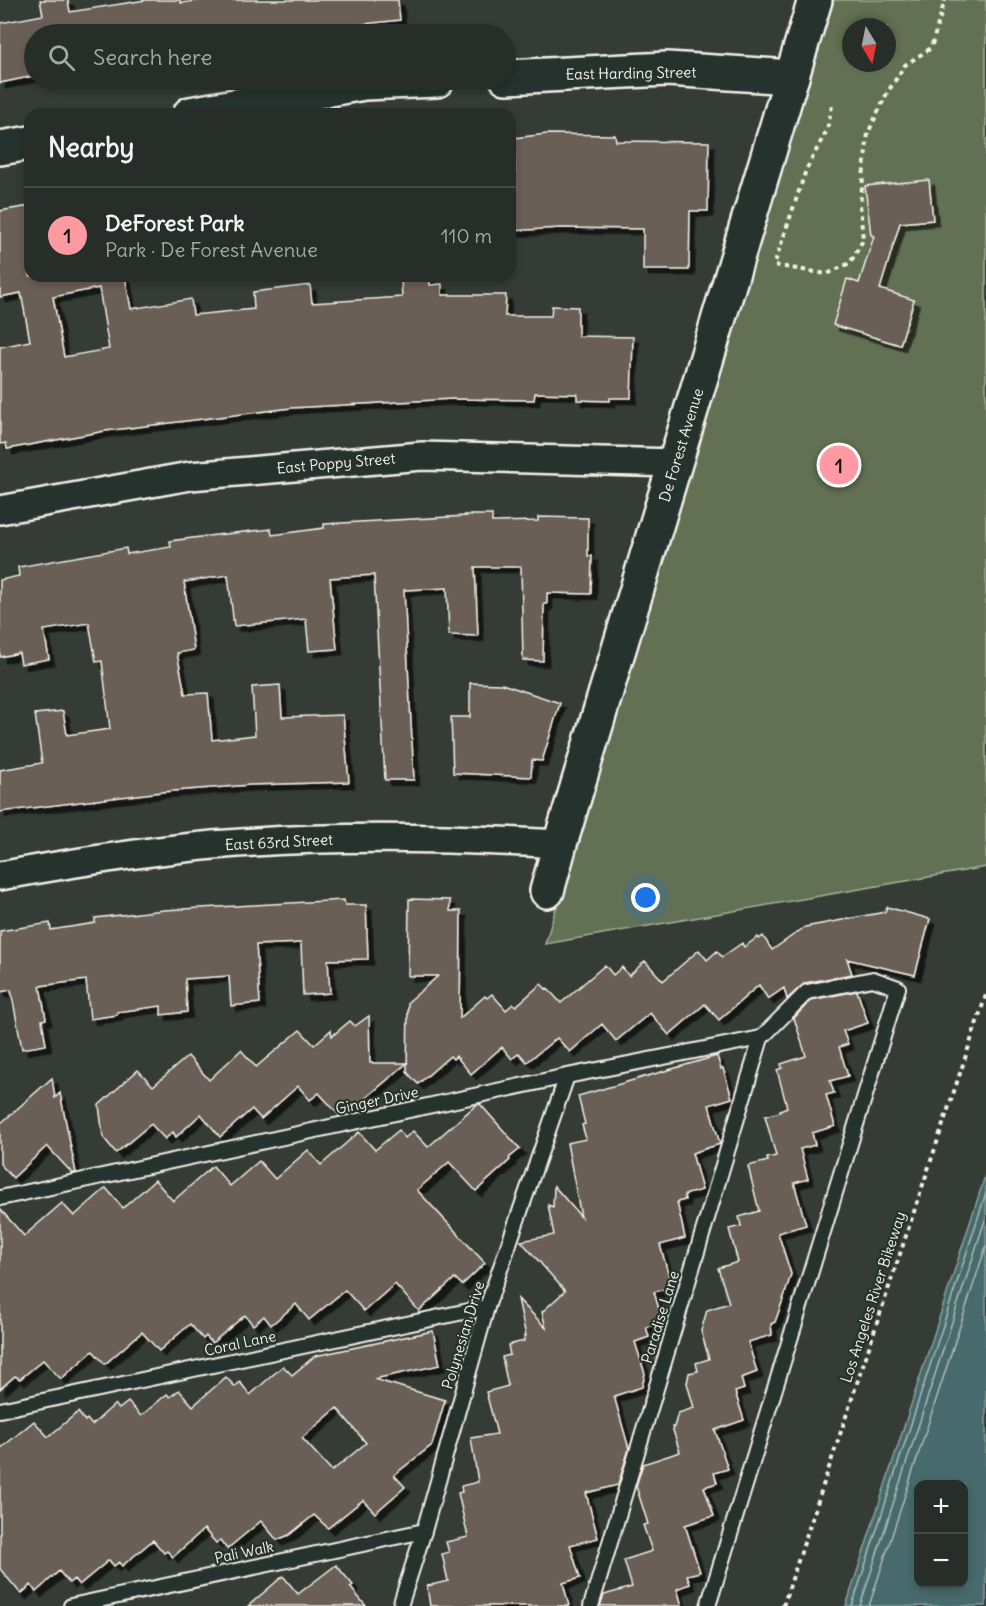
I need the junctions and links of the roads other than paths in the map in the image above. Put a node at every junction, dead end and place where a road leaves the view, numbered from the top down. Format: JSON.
{"nodes":[{"id":1,"x":815,"y":0,"type":"edge"},
{"id":2,"x":516,"y":76,"type":"edge"},
{"id":3,"x":792,"y":77,"type":"junction"},
{"id":4,"x":325,"y":90,"type":"edge"},
{"id":5,"x":224,"y":108,"type":"edge"},
{"id":6,"x":24,"y":144,"type":"edge"},
{"id":7,"x":0,"y":148,"type":"edge"},
{"id":8,"x":676,"y":463,"type":"junction"},
{"id":9,"x":0,"y":510,"type":"edge"},
{"id":10,"x":560,"y":844,"type":"junction"},
{"id":11,"x":0,"y":876,"type":"edge"},
{"id":12,"x":547,"y":891,"type":"dead end"},
{"id":13,"x":761,"y":1038,"type":"junction"},
{"id":14,"x":567,"y":1076,"type":"junction"},
{"id":15,"x":0,"y":1198,"type":"edge"},
{"id":16,"x":487,"y":1307,"type":"junction"},
{"id":17,"x":0,"y":1410,"type":"edge"},
{"id":18,"x":424,"y":1531,"type":"junction"},
{"id":19,"x":71,"y":1606,"type":"edge"},
{"id":20,"x":400,"y":1606,"type":"edge"},
{"id":21,"x":591,"y":1606,"type":"edge"},
{"id":22,"x":708,"y":1606,"type":"edge"}],
"edges":[{"from":1,"to":3,"type":"street","name":"De Forest Avenue"},
{"from":2,"to":3,"type":"street","name":"East Harding Street"},
{"from":3,"to":8,"type":"street","name":"De Forest Avenue"},
{"from":4,"to":5,"type":"street"},
{"from":6,"to":7,"type":"street"},
{"from":8,"to":9,"type":"street","name":"East Poppy Street"},
{"from":8,"to":10,"type":"street","name":"De Forest Avenue"},
{"from":10,"to":11,"type":"street","name":"East 63rd Street"},
{"from":10,"to":12,"type":"street","name":"De Forest Avenue"},
{"from":13,"to":14,"type":"lane","name":"Ginger Drive"},
{"from":13,"to":21,"type":"lane","name":"Paradise Lane"},
{"from":13,"to":22,"type":"lane"},
{"from":14,"to":15,"type":"lane","name":"Ginger Drive"},
{"from":14,"to":16,"type":"lane","name":"Polynesian Drive"},
{"from":16,"to":17,"type":"lane","name":"Coral Lane"},
{"from":16,"to":18,"type":"lane","name":"Polynesian Drive"},
{"from":18,"to":19,"type":"lane","name":"Pali Walk"},
{"from":18,"to":20,"type":"lane","name":"Polynesian Drive"}]}
